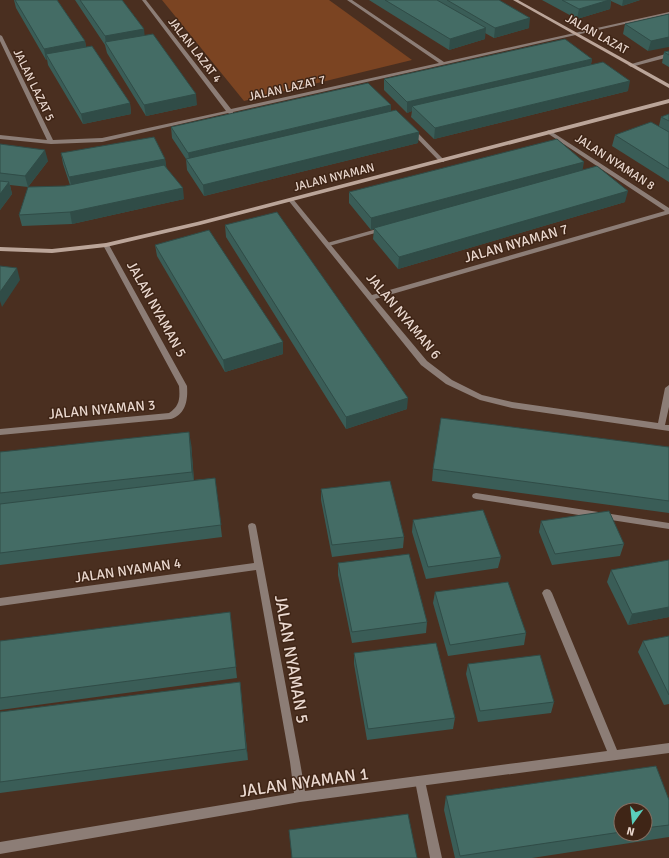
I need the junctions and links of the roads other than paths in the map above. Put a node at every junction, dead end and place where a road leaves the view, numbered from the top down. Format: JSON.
{"nodes":[{"id":1,"x":144,"y":0,"type":"edge"},
{"id":2,"x":349,"y":0,"type":"edge"},
{"id":3,"x":515,"y":0,"type":"edge"},
{"id":4,"x":669,"y":13,"type":"edge"},
{"id":5,"x":577,"y":34,"type":"junction"},
{"id":6,"x":0,"y":36,"type":"edge"},
{"id":7,"x":669,"y":55,"type":"edge"},
{"id":8,"x":442,"y":63,"type":"junction"},
{"id":9,"x":631,"y":65,"type":"junction"},
{"id":10,"x":362,"y":82,"type":"junction"},
{"id":11,"x":669,"y":86,"type":"edge"},
{"id":12,"x":368,"y":87,"type":"edge"},
{"id":13,"x":669,"y":101,"type":"edge"},
{"id":14,"x":231,"y":113,"type":"junction"},
{"id":15,"x":405,"y":124,"type":"edge"},
{"id":16,"x":549,"y":132,"type":"junction"},
{"id":17,"x":0,"y":137,"type":"edge"},
{"id":18,"x":51,"y":142,"type":"junction"},
{"id":19,"x":442,"y":161,"type":"junction"},
{"id":20,"x":606,"y":169,"type":"junction"},
{"id":21,"x":599,"y":171,"type":"edge"},
{"id":22,"x":291,"y":200,"type":"junction"},
{"id":23,"x":669,"y":211,"type":"edge"},
{"id":24,"x":390,"y":228,"type":"edge"},
{"id":25,"x":329,"y":244,"type":"junction"},
{"id":26,"x":106,"y":245,"type":"junction"},
{"id":27,"x":0,"y":249,"type":"edge"},
{"id":28,"x":370,"y":298,"type":"junction"},
{"id":29,"x":183,"y":386,"type":"joint"},
{"id":30,"x":669,"y":388,"type":"edge"},
{"id":31,"x":665,"y":428,"type":"edge"},
{"id":32,"x":0,"y":432,"type":"edge"},
{"id":33,"x":476,"y":496,"type":"dead end"},
{"id":34,"x":252,"y":526,"type":"dead end"},
{"id":35,"x":669,"y":526,"type":"edge"},
{"id":36,"x":259,"y":566,"type":"junction"},
{"id":37,"x":547,"y":594,"type":"dead end"},
{"id":38,"x":0,"y":602,"type":"edge"},
{"id":39,"x":669,"y":748,"type":"edge"},
{"id":40,"x":614,"y":755,"type":"junction"},
{"id":41,"x":420,"y":782,"type":"junction"},
{"id":42,"x":300,"y":797,"type":"junction"},
{"id":43,"x":0,"y":848,"type":"edge"},
{"id":44,"x":436,"y":858,"type":"edge"}],
"edges":[{"from":1,"to":14,"type":"street","name":"JALAN LAZAT 4"},
{"from":2,"to":8,"type":"street"},
{"from":3,"to":5,"type":"street","name":"JALAN LAZAT"},
{"from":4,"to":5,"type":"street","name":"JALAN LAZAT 7"},
{"from":5,"to":8,"type":"street","name":"JALAN LAZAT 7"},
{"from":5,"to":9,"type":"street","name":"JALAN LAZAT"},
{"from":6,"to":18,"type":"street","name":"JALAN LAZAT 5"},
{"from":7,"to":9,"type":"street"},
{"from":8,"to":10,"type":"street","name":"JALAN LAZAT 7"},
{"from":9,"to":11,"type":"street","name":"JALAN LAZAT"},
{"from":10,"to":12,"type":"street"},
{"from":10,"to":14,"type":"street","name":"JALAN LAZAT 7"},
{"from":13,"to":16,"type":"street","name":"JALAN NYAMAN"},
{"from":14,"to":18,"type":"street","name":"JALAN LAZAT 7"},
{"from":15,"to":19,"type":"street"},
{"from":16,"to":19,"type":"street","name":"JALAN NYAMAN"},
{"from":16,"to":20,"type":"street","name":"JALAN NYAMAN 8"},
{"from":17,"to":18,"type":"street","name":"JALAN LAZAT 7"},
{"from":19,"to":22,"type":"street","name":"JALAN NYAMAN"},
{"from":20,"to":21,"type":"street"},
{"from":20,"to":23,"type":"street","name":"JALAN NYAMAN 8"},
{"from":22,"to":25,"type":"street","name":"JALAN NYAMAN 6"},
{"from":22,"to":26,"type":"street","name":"JALAN NYAMAN"},
{"from":23,"to":28,"type":"street","name":"JALAN NYAMAN 7"},
{"from":24,"to":25,"type":"street"},
{"from":25,"to":28,"type":"street","name":"JALAN NYAMAN 6"},
{"from":26,"to":27,"type":"street","name":"JALAN NYAMAN"},
{"from":26,"to":29,"type":"street","name":"JALAN NYAMAN 5"},
{"from":28,"to":31,"type":"street","name":"JALAN NYAMAN 6"},
{"from":29,"to":32,"type":"street","name":"JALAN NYAMAN 3"},
{"from":30,"to":31,"type":"street"},
{"from":33,"to":35,"type":"street"},
{"from":34,"to":36,"type":"street","name":"JALAN NYAMAN 5"},
{"from":36,"to":38,"type":"street","name":"JALAN NYAMAN 4"},
{"from":36,"to":42,"type":"street","name":"JALAN NYAMAN 5"},
{"from":37,"to":40,"type":"street"},
{"from":39,"to":40,"type":"street","name":"JALAN NYAMAN 1"},
{"from":40,"to":41,"type":"street","name":"JALAN NYAMAN 1"},
{"from":41,"to":42,"type":"street","name":"JALAN NYAMAN 1"},
{"from":41,"to":44,"type":"street"},
{"from":42,"to":43,"type":"street","name":"JALAN NYAMAN 1"}]}
